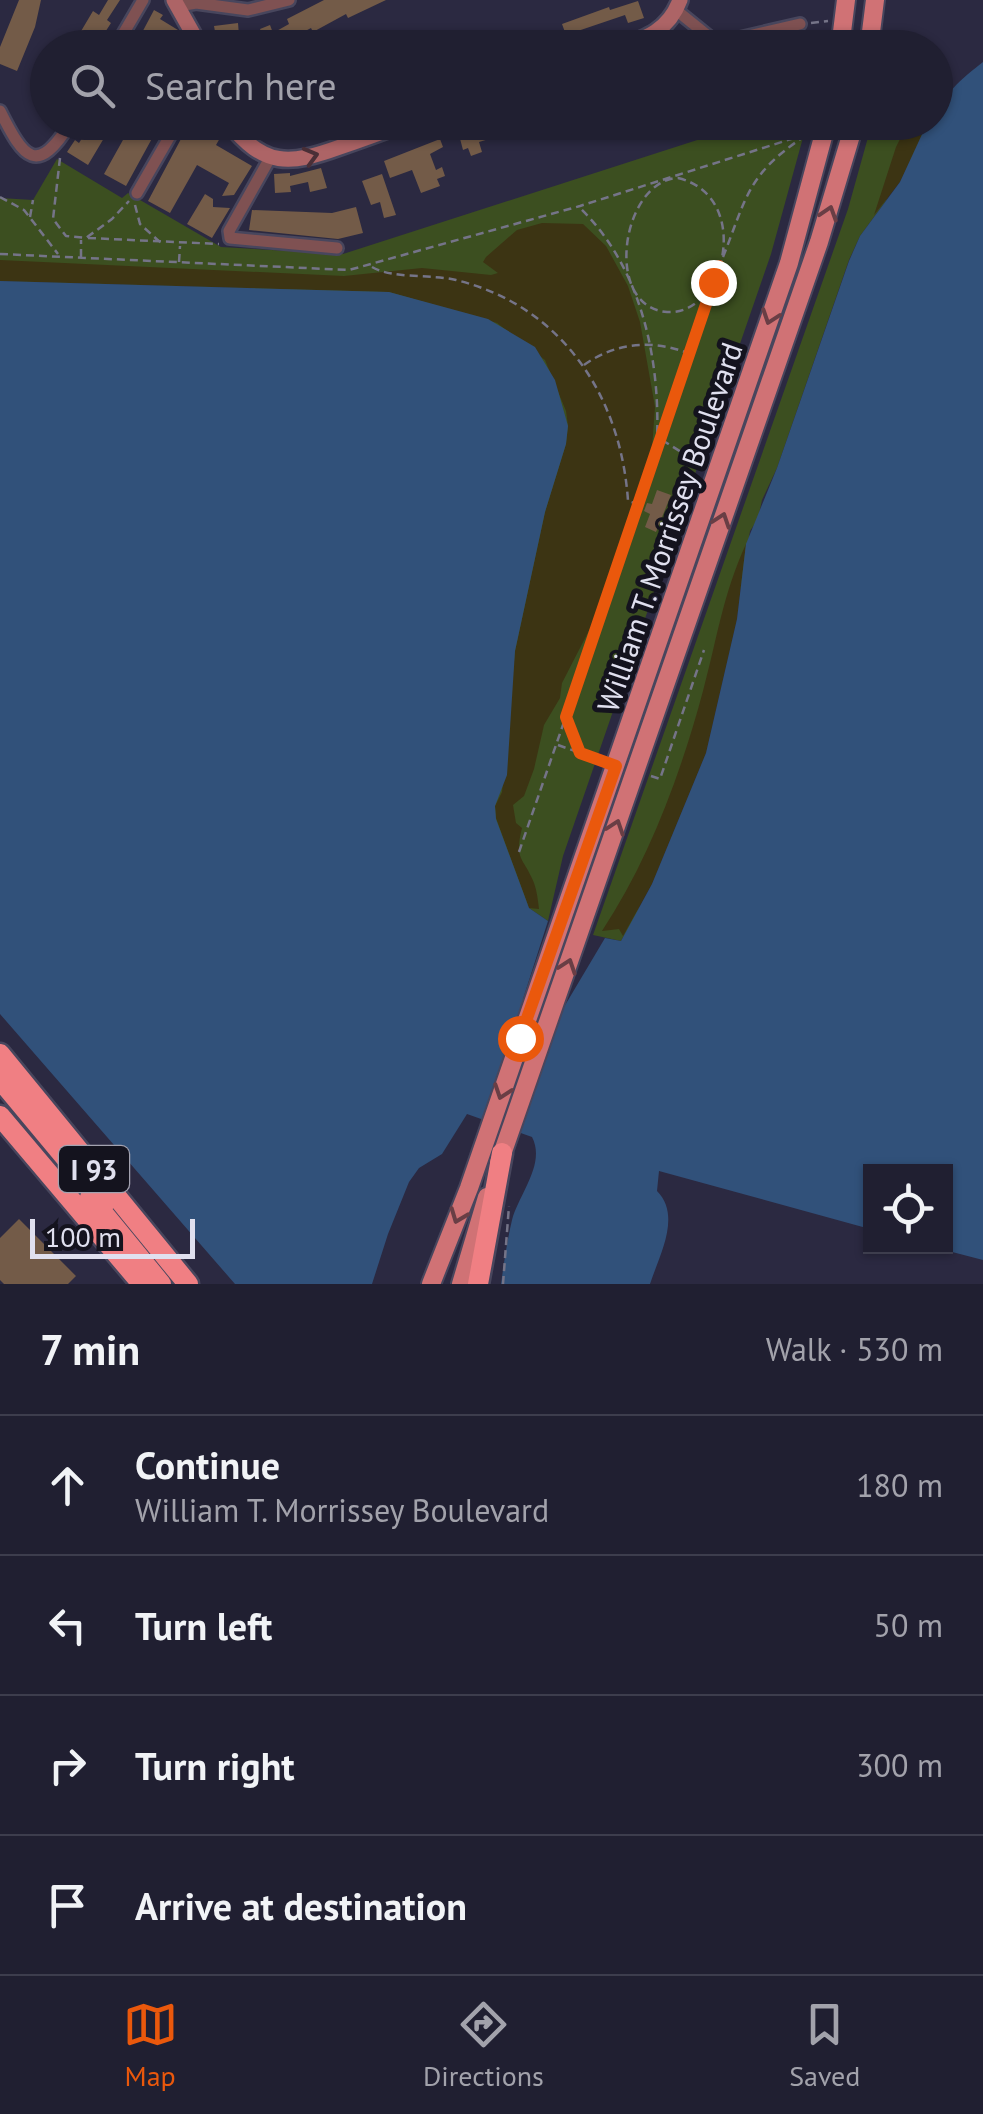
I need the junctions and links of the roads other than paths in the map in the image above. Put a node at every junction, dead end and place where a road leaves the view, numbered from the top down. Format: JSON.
{"nodes":[{"id":1,"x":144,"y":0,"type":"edge"},
{"id":2,"x":289,"y":0,"type":"edge"},
{"id":3,"x":846,"y":0,"type":"edge"},
{"id":4,"x":875,"y":0,"type":"edge"},
{"id":5,"x":176,"y":3,"type":"edge"},
{"id":6,"x":678,"y":5,"type":"edge"},
{"id":7,"x":800,"y":24,"type":"road end"},
{"id":8,"x":126,"y":30,"type":"edge"},
{"id":9,"x":190,"y":30,"type":"edge"},
{"id":10,"x":661,"y":30,"type":"edge"},
{"id":11,"x":704,"y":30,"type":"edge"},
{"id":12,"x":777,"y":30,"type":"edge"},
{"id":13,"x":842,"y":30,"type":"edge"},
{"id":14,"x":871,"y":30,"type":"edge"},
{"id":15,"x":0,"y":111,"type":"edge"},
{"id":16,"x":55,"y":140,"type":"edge"},
{"id":17,"x":168,"y":140,"type":"edge"},
{"id":18,"x":245,"y":140,"type":"edge"},
{"id":19,"x":358,"y":140,"type":"edge"},
{"id":20,"x":822,"y":140,"type":"edge"},
{"id":21,"x":850,"y":140,"type":"edge"},
{"id":22,"x":270,"y":158,"type":"junction"},
{"id":23,"x":137,"y":193,"type":"road end"},
{"id":24,"x":338,"y":248,"type":"dead end"},
{"id":25,"x":0,"y":1054,"type":"edge"},
{"id":26,"x":0,"y":1078,"type":"edge"},
{"id":27,"x":0,"y":1088,"type":"edge"},
{"id":28,"x":0,"y":1116,"type":"edge"},
{"id":29,"x":492,"y":1150,"type":"junction"},
{"id":30,"x":142,"y":1284,"type":"edge"},
{"id":31,"x":161,"y":1284,"type":"edge"},
{"id":32,"x":172,"y":1284,"type":"edge"},
{"id":33,"x":188,"y":1284,"type":"edge"},
{"id":34,"x":431,"y":1284,"type":"edge"},
{"id":35,"x":461,"y":1284,"type":"edge"},
{"id":36,"x":478,"y":1284,"type":"edge"}],
"edges":[{"from":1,"to":8,"type":"street"},
{"from":2,"to":5,"type":"street"},
{"from":3,"to":13,"type":"main road"},
{"from":4,"to":14,"type":"main road"},
{"from":5,"to":9,"type":"street"},
{"from":6,"to":10,"type":"street"},
{"from":6,"to":11,"type":"street"},
{"from":7,"to":12,"type":"street"},
{"from":15,"to":16,"type":"street"},
{"from":17,"to":23,"type":"street"},
{"from":18,"to":22,"type":"street"},
{"from":22,"to":19,"type":"street","one_way":true},
{"from":20,"to":29,"type":"main road","name":"William T. Morrissey Boulevard","one_way":true},
{"from":29,"to":21,"type":"main road","name":"William T. Morrissey Boulevard","one_way":true},
{"from":22,"to":24,"type":"street"},
{"from":25,"to":33,"type":"highway","number":"I 93"},
{"from":26,"to":32,"type":"highway","number":"I 93"},
{"from":27,"to":31,"type":"highway","number":"I 93"},
{"from":28,"to":30,"type":"highway","number":"I 93"},
{"from":29,"to":34,"type":"main road","name":"William T. Morrissey Boulevard","one_way":true},
{"from":29,"to":35,"type":"main road","name":"William T. Morrissey Boulevard"},
{"from":29,"to":36,"type":"highway"}]}
